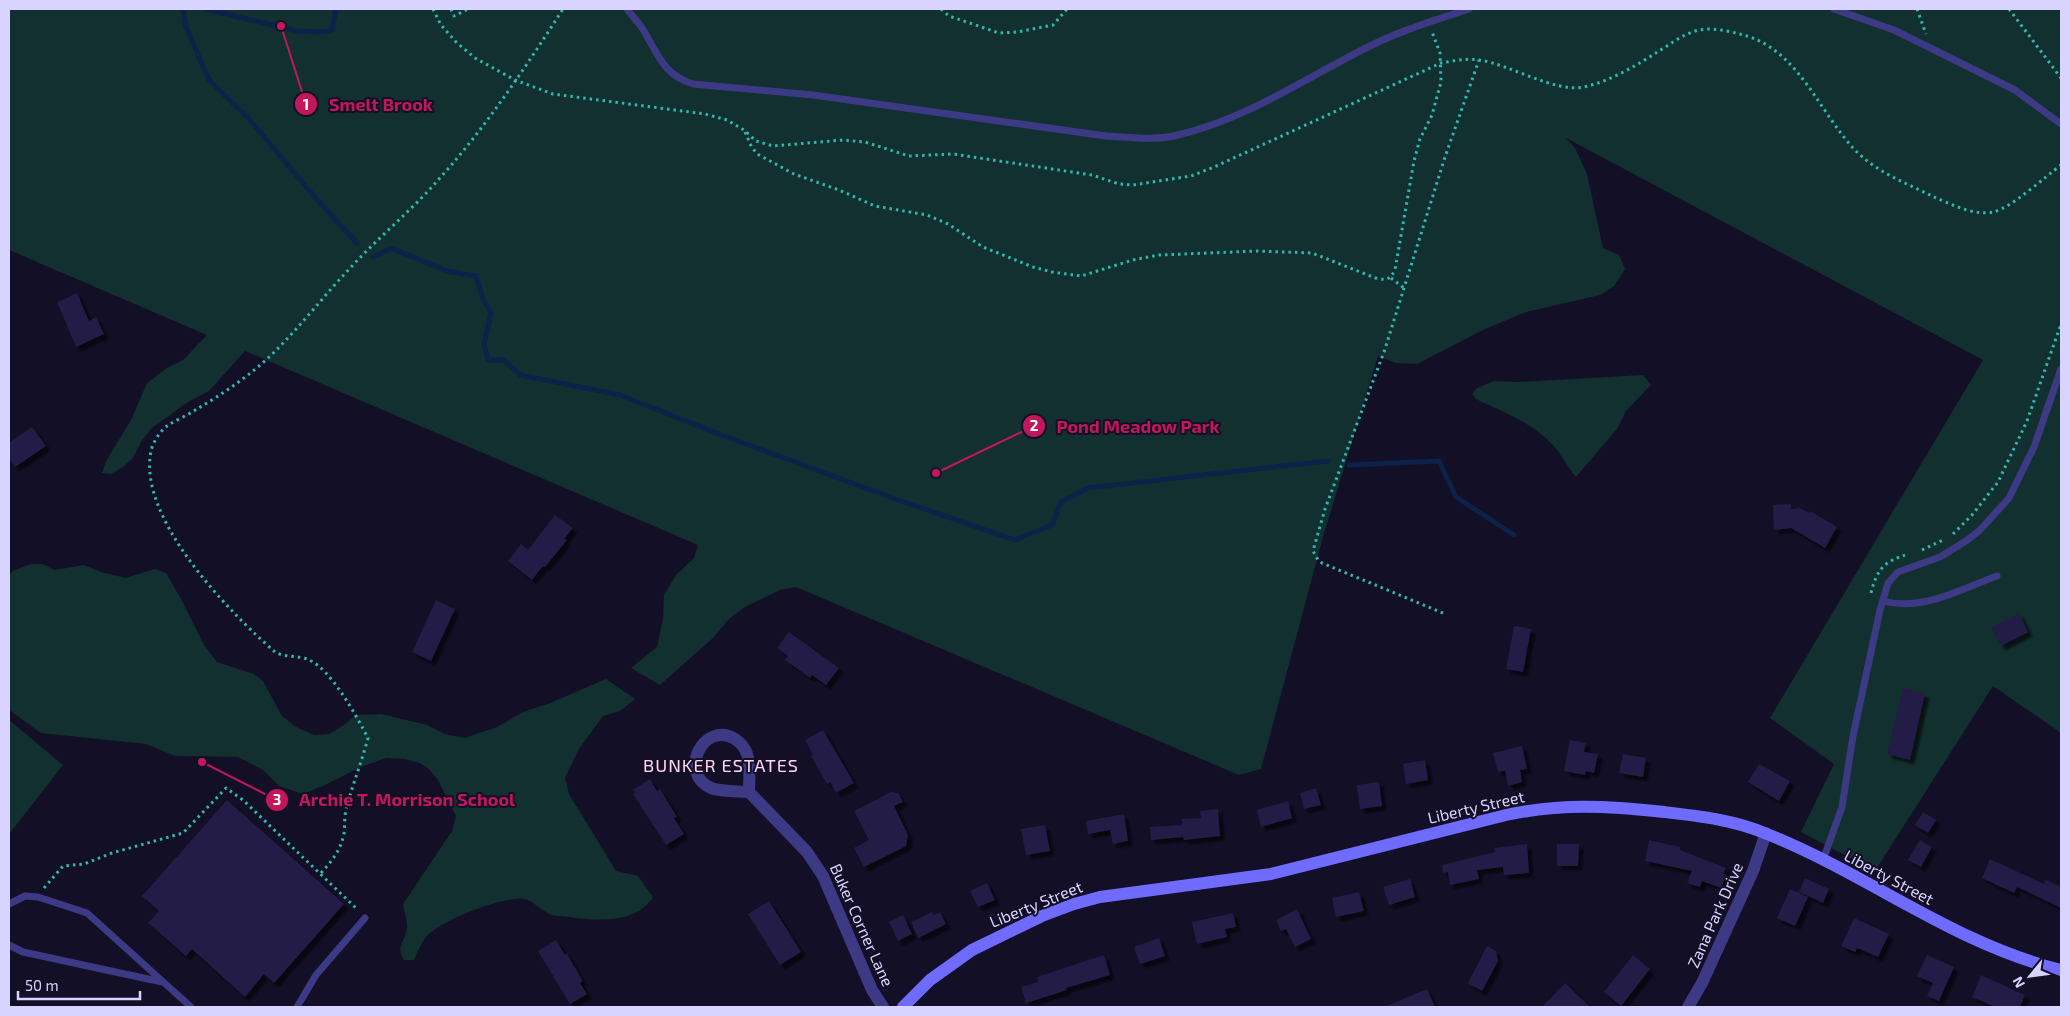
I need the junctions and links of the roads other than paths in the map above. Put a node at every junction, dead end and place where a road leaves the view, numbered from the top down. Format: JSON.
{"nodes":[{"id":1,"x":627,"y":9,"type":"edge"},
{"id":2,"x":1469,"y":9,"type":"edge"},
{"id":3,"x":1834,"y":9,"type":"edge"},
{"id":4,"x":2061,"y":124,"type":"edge"},
{"id":5,"x":2061,"y":369,"type":"edge"},
{"id":6,"x":1996,"y":576,"type":"dead end"},
{"id":7,"x":1882,"y":601,"type":"junction"},
{"id":8,"x":749,"y":792,"type":"junction"},
{"id":9,"x":1766,"y":833,"type":"junction"},
{"id":10,"x":1823,"y":860,"type":"junction"},
{"id":11,"x":9,"y":904,"type":"edge"},
{"id":12,"x":365,"y":918,"type":"road end"},
{"id":13,"x":9,"y":945,"type":"edge"},
{"id":14,"x":2061,"y":970,"type":"edge"},
{"id":15,"x":162,"y":982,"type":"junction"},
{"id":16,"x":191,"y":1007,"type":"edge"},
{"id":17,"x":297,"y":1007,"type":"edge"},
{"id":18,"x":883,"y":1007,"type":"edge"},
{"id":19,"x":903,"y":1007,"type":"edge"},
{"id":20,"x":1688,"y":1007,"type":"edge"}],
"edges":[{"from":1,"to":2,"type":"lane"},
{"from":3,"to":4,"type":"lane"},
{"from":5,"to":7,"type":"lane"},
{"from":6,"to":7,"type":"lane"},
{"from":7,"to":10,"type":"lane"},
{"from":8,"to":8,"type":"street"},
{"from":8,"to":18,"type":"street","name":"Buker Corner Lane"},
{"from":9,"to":10,"type":"main road","name":"Liberty Street"},
{"from":9,"to":19,"type":"main road","name":"Liberty Street"},
{"from":9,"to":20,"type":"street","name":"Zana Park Drive"},
{"from":10,"to":14,"type":"main road","name":"Liberty Street"},
{"from":11,"to":15,"type":"lane"},
{"from":12,"to":17,"type":"lane"},
{"from":13,"to":15,"type":"lane"},
{"from":15,"to":16,"type":"lane"}]}
